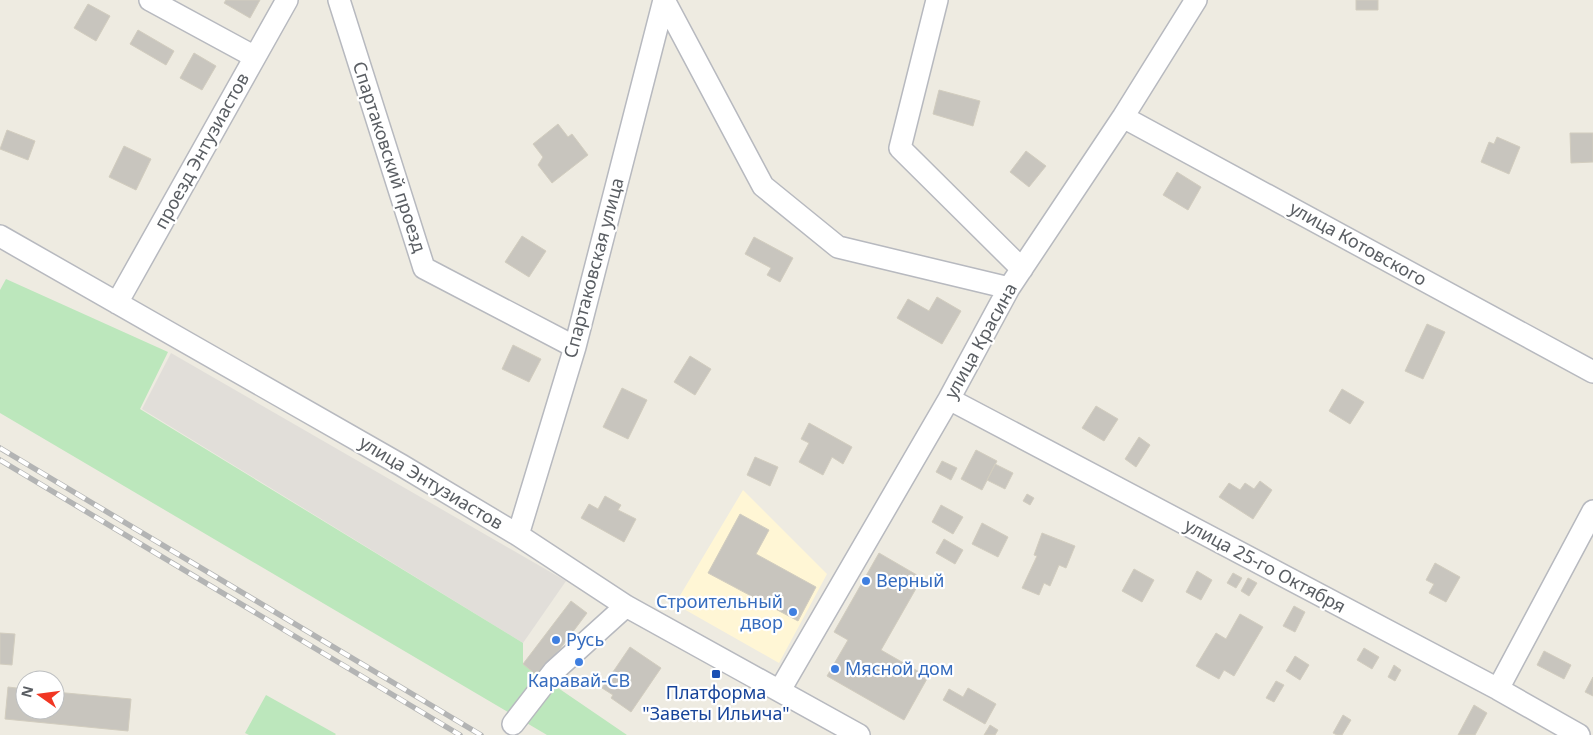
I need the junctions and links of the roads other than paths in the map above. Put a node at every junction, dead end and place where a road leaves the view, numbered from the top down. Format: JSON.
{"nodes":[{"id":1,"x":150,"y":0,"type":"edge"},
{"id":2,"x":287,"y":0,"type":"edge"},
{"id":3,"x":339,"y":0,"type":"edge"},
{"id":4,"x":664,"y":0,"type":"edge"},
{"id":5,"x":937,"y":0,"type":"edge"},
{"id":6,"x":1196,"y":0,"type":"edge"},
{"id":7,"x":255,"y":57,"type":"junction"},
{"id":8,"x":1123,"y":116,"type":"junction"},
{"id":9,"x":0,"y":236,"type":"edge"},
{"id":10,"x":1022,"y":269,"type":"junction"},
{"id":11,"x":1009,"y":288,"type":"junction"},
{"id":12,"x":117,"y":303,"type":"junction"},
{"id":13,"x":574,"y":347,"type":"junction"},
{"id":14,"x":1593,"y":372,"type":"edge"},
{"id":15,"x":949,"y":399,"type":"junction"},
{"id":16,"x":1593,"y":512,"type":"edge"},
{"id":17,"x":518,"y":535,"type":"junction"},
{"id":18,"x":626,"y":606,"type":"junction"},
{"id":19,"x":1498,"y":689,"type":"junction"},
{"id":20,"x":780,"y":690,"type":"junction"},
{"id":21,"x":513,"y":724,"type":"dead end"},
{"id":22,"x":859,"y":735,"type":"edge"},
{"id":23,"x":1579,"y":735,"type":"edge"}],
"edges":[{"from":1,"to":7,"type":"street"},
{"from":2,"to":7,"type":"street","name":"проезд Энтузиастов"},
{"from":3,"to":13,"type":"street","name":"Спартаковский проезд"},
{"from":4,"to":11,"type":"street"},
{"from":4,"to":13,"type":"street","name":"Спартаковская улица"},
{"from":5,"to":10,"type":"street"},
{"from":6,"to":8,"type":"street","name":"улица Красина"},
{"from":7,"to":12,"type":"street","name":"проезд Энтузиастов"},
{"from":8,"to":10,"type":"street","name":"улица Красина"},
{"from":8,"to":14,"type":"street","name":"улица Котовского"},
{"from":9,"to":12,"type":"street","name":"улица Энтузиастов"},
{"from":10,"to":11,"type":"street","name":"улица Красина"},
{"from":11,"to":15,"type":"street","name":"улица Красина"},
{"from":12,"to":17,"type":"street","name":"улица Энтузиастов"},
{"from":13,"to":17,"type":"street","name":"Спартаковская улица"},
{"from":15,"to":19,"type":"street","name":"улица 25-го Октября"},
{"from":15,"to":20,"type":"street","name":"улица Красина"},
{"from":16,"to":19,"type":"street"},
{"from":17,"to":18,"type":"street","name":"улица Энтузиастов"},
{"from":18,"to":20,"type":"street","name":"улица Энтузиастов"},
{"from":18,"to":21,"type":"street"},
{"from":19,"to":23,"type":"street","name":"улица 25-го Октября"},
{"from":20,"to":22,"type":"street","name":"улица Энтузиастов"}]}
